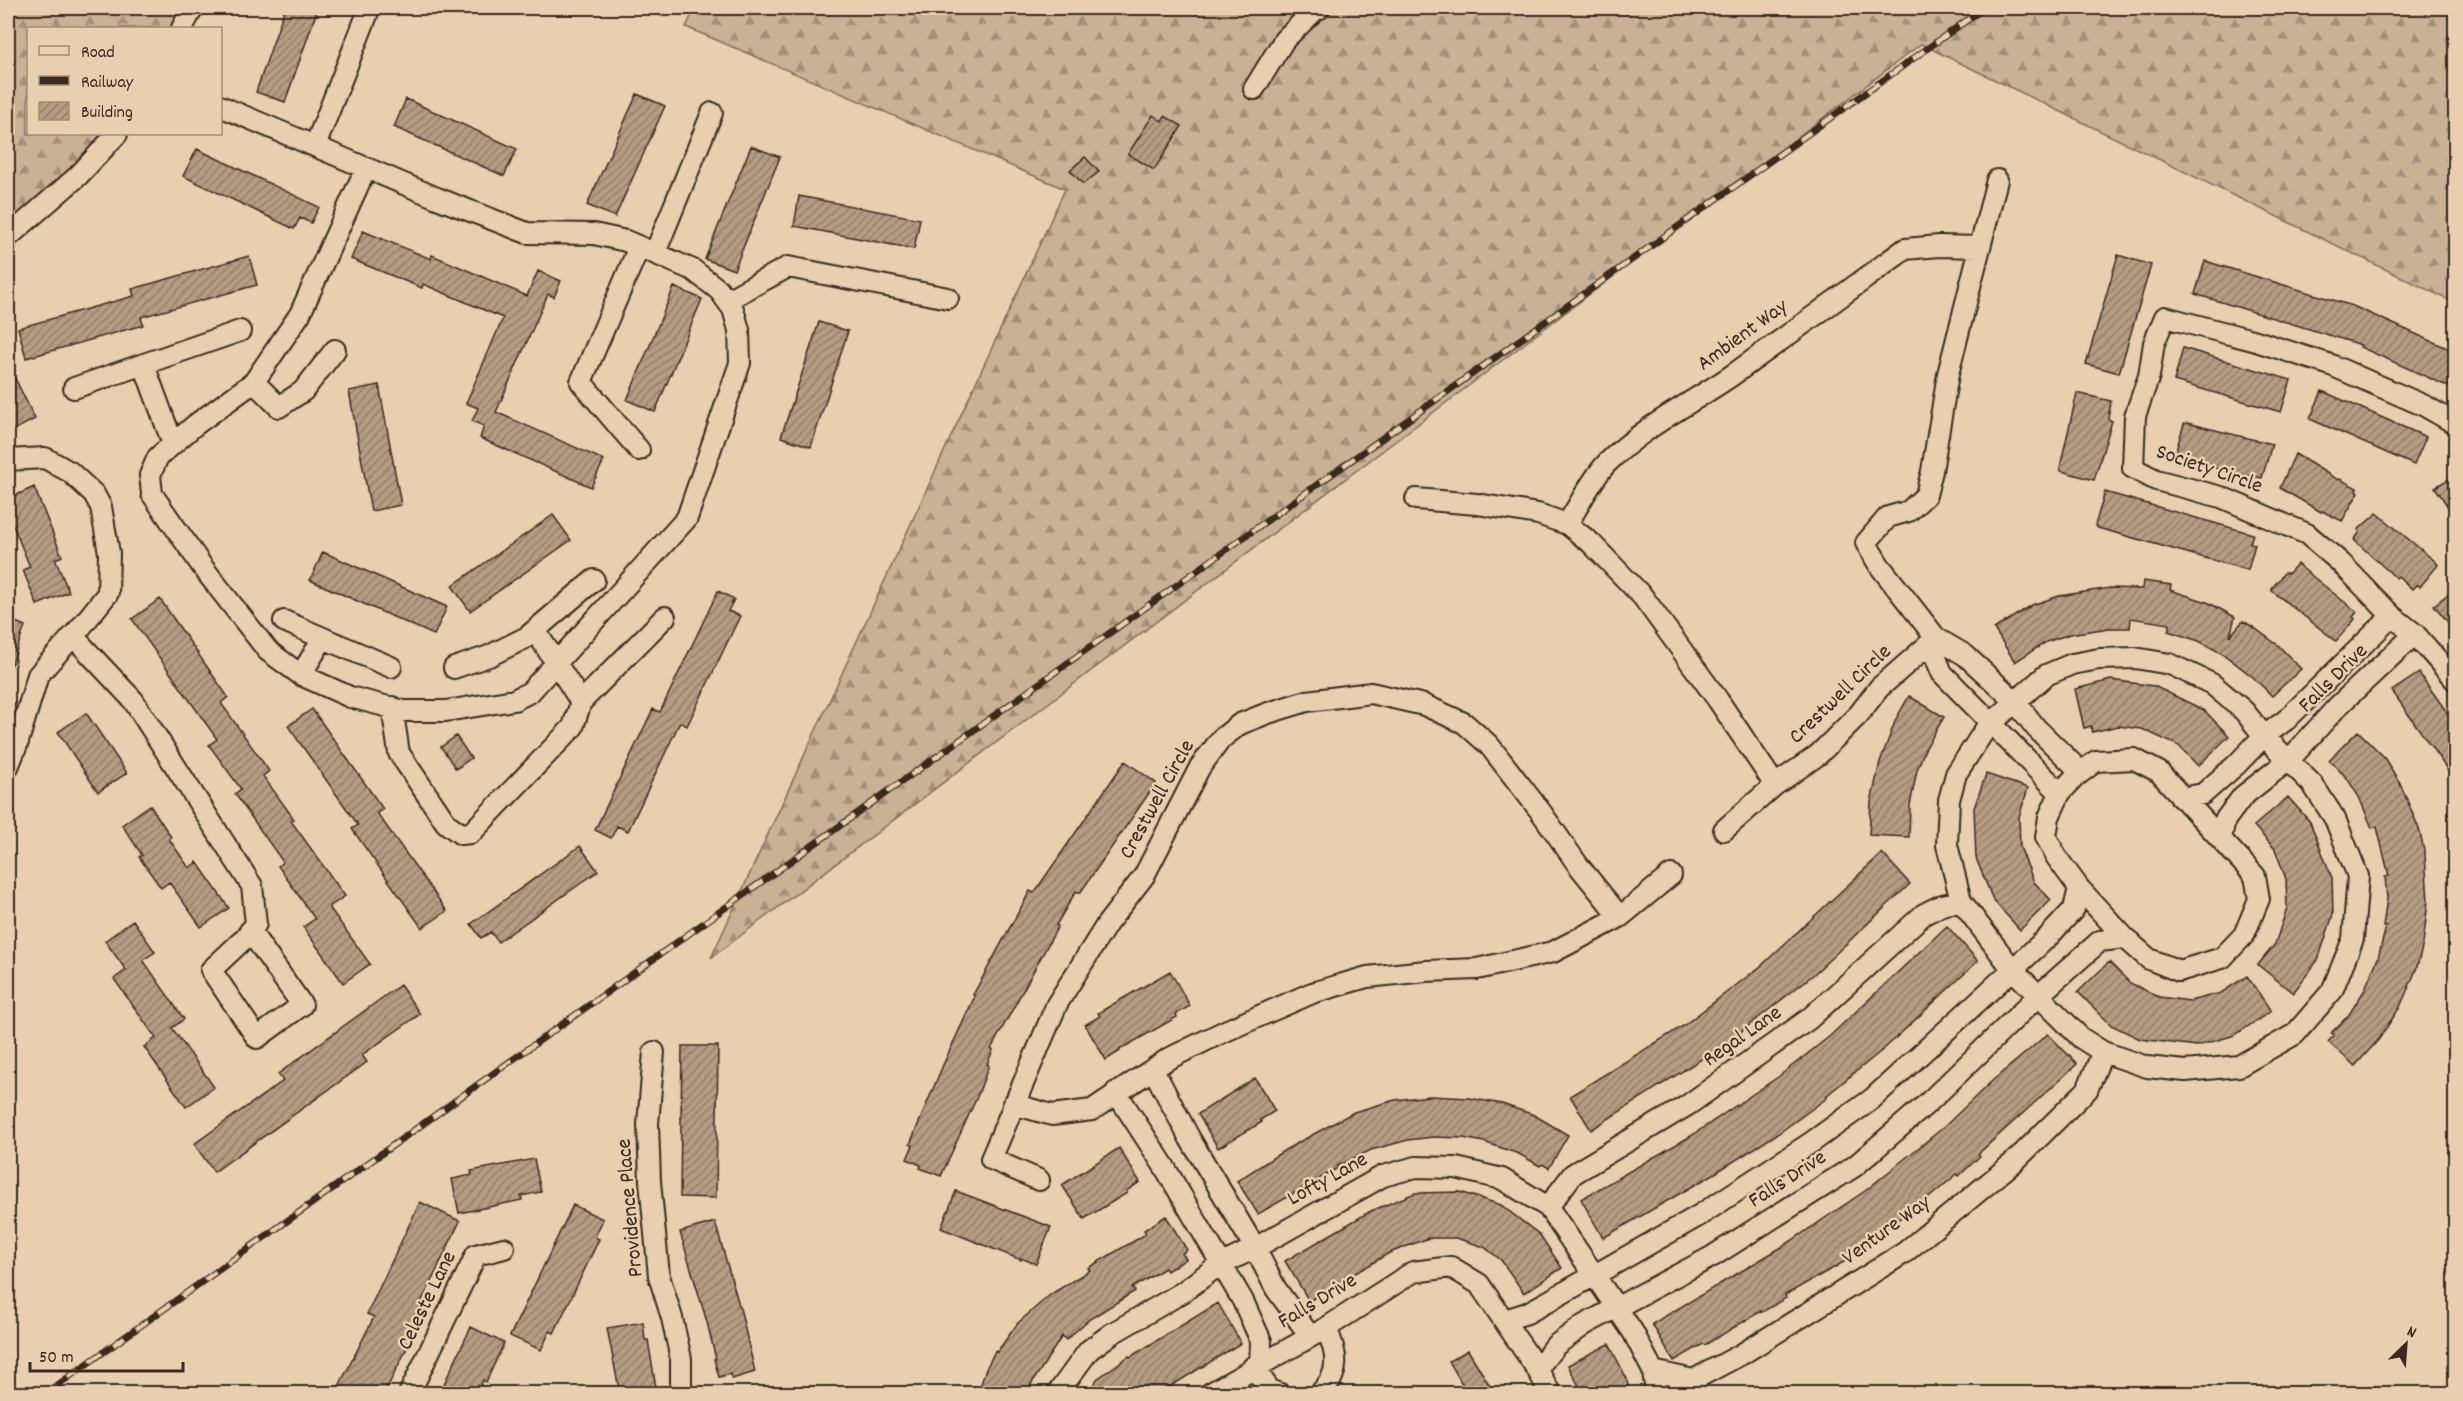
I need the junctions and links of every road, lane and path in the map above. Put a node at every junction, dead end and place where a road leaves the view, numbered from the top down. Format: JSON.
{"nodes":[{"id":1,"x":193,"y":8,"type":"edge"},
{"id":2,"x":1320,"y":8,"type":"edge"},
{"id":3,"x":367,"y":15,"type":"dead end"},
{"id":4,"x":183,"y":27,"type":"edge"},
{"id":5,"x":1254,"y":89,"type":"dead end"},
{"id":6,"x":222,"y":107,"type":"edge"},
{"id":7,"x":712,"y":113,"type":"dead end"},
{"id":8,"x":116,"y":135,"type":"edge"},
{"id":9,"x":315,"y":146,"type":"junction"},
{"id":10,"x":366,"y":168,"type":"junction"},
{"id":11,"x":1997,"y":180,"type":"dead end"},
{"id":12,"x":8,"y":237,"type":"edge"},
{"id":13,"x":1979,"y":247,"type":"junction"},
{"id":14,"x":647,"y":250,"type":"junction"},
{"id":15,"x":948,"y":298,"type":"dead end"},
{"id":16,"x":727,"y":300,"type":"junction"},
{"id":17,"x":240,"y":331,"type":"dead end"},
{"id":18,"x":335,"y":350,"type":"dead end"},
{"id":19,"x":144,"y":365,"type":"junction"},
{"id":20,"x":254,"y":382,"type":"junction"},
{"id":21,"x":74,"y":388,"type":"dead end"},
{"id":22,"x":2456,"y":424,"type":"edge"},
{"id":23,"x":173,"y":444,"type":"junction"},
{"id":24,"x":639,"y":450,"type":"dead end"},
{"id":25,"x":8,"y":460,"type":"edge"},
{"id":26,"x":1416,"y":499,"type":"dead end"},
{"id":27,"x":1567,"y":524,"type":"junction"},
{"id":28,"x":594,"y":580,"type":"dead end"},
{"id":29,"x":2392,"y":616,"type":"junction"},
{"id":30,"x":664,"y":617,"type":"dead end"},
{"id":31,"x":284,"y":621,"type":"dead end"},
{"id":32,"x":535,"y":630,"type":"junction"},
{"id":33,"x":2415,"y":634,"type":"junction"},
{"id":34,"x":73,"y":636,"type":"junction"},
{"id":35,"x":323,"y":638,"type":"junction"},
{"id":36,"x":1936,"y":638,"type":"junction"},
{"id":37,"x":557,"y":664,"type":"junction"},
{"id":38,"x":392,"y":667,"type":"dead end"},
{"id":39,"x":454,"y":668,"type":"dead end"},
{"id":40,"x":301,"y":675,"type":"junction"},
{"id":41,"x":2456,"y":681,"type":"edge"},
{"id":42,"x":2015,"y":701,"type":"junction"},
{"id":43,"x":581,"y":702,"type":"junction"},
{"id":44,"x":392,"y":708,"type":"junction"},
{"id":45,"x":1991,"y":723,"type":"junction"},
{"id":46,"x":2264,"y":736,"type":"junction"},
{"id":47,"x":2290,"y":759,"type":"junction"},
{"id":48,"x":8,"y":767,"type":"edge"},
{"id":49,"x":2081,"y":772,"type":"junction"},
{"id":50,"x":1775,"y":785,"type":"junction"},
{"id":51,"x":2060,"y":793,"type":"junction"},
{"id":52,"x":2181,"y":798,"type":"junction"},
{"id":53,"x":1724,"y":830,"type":"dead end"},
{"id":54,"x":2221,"y":838,"type":"junction"},
{"id":55,"x":1671,"y":875,"type":"dead end"},
{"id":56,"x":2079,"y":888,"type":"junction"},
{"id":57,"x":1960,"y":901,"type":"junction"},
{"id":58,"x":1620,"y":917,"type":"junction"},
{"id":59,"x":250,"y":931,"type":"junction"},
{"id":60,"x":2125,"y":938,"type":"junction"},
{"id":61,"x":2013,"y":970,"type":"junction"},
{"id":62,"x":2039,"y":995,"type":"junction"},
{"id":63,"x":654,"y":1052,"type":"dead end"},
{"id":64,"x":2103,"y":1052,"type":"junction"},
{"id":65,"x":1153,"y":1069,"type":"junction"},
{"id":66,"x":1116,"y":1092,"type":"junction"},
{"id":67,"x":1014,"y":1104,"type":"junction"},
{"id":68,"x":1039,"y":1180,"type":"dead end"},
{"id":69,"x":1548,"y":1207,"type":"junction"},
{"id":70,"x":504,"y":1248,"type":"dead end"},
{"id":71,"x":1255,"y":1248,"type":"junction"},
{"id":72,"x":1222,"y":1263,"type":"junction"},
{"id":73,"x":1593,"y":1274,"type":"junction"},
{"id":74,"x":1617,"y":1305,"type":"junction"},
{"id":75,"x":1505,"y":1320,"type":"junction"},
{"id":76,"x":1318,"y":1332,"type":"junction"},
{"id":77,"x":1256,"y":1366,"type":"junction"},
{"id":78,"x":1537,"y":1369,"type":"junction"},
{"id":79,"x":1653,"y":1371,"type":"junction"},
{"id":80,"x":409,"y":1394,"type":"edge"},
{"id":81,"x":681,"y":1394,"type":"edge"},
{"id":82,"x":1058,"y":1394,"type":"edge"},
{"id":83,"x":1209,"y":1394,"type":"edge"},
{"id":84,"x":1280,"y":1394,"type":"edge"},
{"id":85,"x":1319,"y":1394,"type":"edge"},
{"id":86,"x":1551,"y":1394,"type":"edge"},
{"id":87,"x":1656,"y":1394,"type":"edge"}],
"edges":[{"from":1,"to":4,"type":"street"},
{"from":2,"to":5,"type":"street"},
{"from":3,"to":9,"type":"street"},
{"from":6,"to":9,"type":"street"},
{"from":7,"to":14,"type":"street"},
{"from":8,"to":12,"type":"street"},
{"from":9,"to":10,"type":"street"},
{"from":10,"to":14,"type":"street"},
{"from":10,"to":20,"type":"street"},
{"from":11,"to":13,"type":"street"},
{"from":13,"to":27,"type":"street","name":"Ambient Way"},
{"from":13,"to":36,"type":"street"},
{"from":14,"to":16,"type":"street"},
{"from":14,"to":24,"type":"street"},
{"from":15,"to":16,"type":"street"},
{"from":16,"to":37,"type":"street"},
{"from":17,"to":19,"type":"street"},
{"from":18,"to":20,"type":"street"},
{"from":19,"to":21,"type":"street"},
{"from":19,"to":23,"type":"street"},
{"from":20,"to":23,"type":"street"},
{"from":22,"to":29,"type":"street","name":"Society Circle"},
{"from":23,"to":40,"type":"street"},
{"from":25,"to":34,"type":"street"},
{"from":26,"to":27,"type":"street"},
{"from":27,"to":50,"type":"street"},
{"from":28,"to":32,"type":"street"},
{"from":29,"to":33,"type":"street","name":"Society Circle"},
{"from":29,"to":46,"type":"street","name":"Falls Drive"},
{"from":30,"to":43,"type":"street"},
{"from":31,"to":35,"type":"street"},
{"from":32,"to":37,"type":"street"},
{"from":32,"to":39,"type":"street"},
{"from":33,"to":41,"type":"street","name":"Society Circle"},
{"from":33,"to":47,"type":"street","name":"Falls Drive"},
{"from":34,"to":48,"type":"street"},
{"from":34,"to":59,"type":"street"},
{"from":35,"to":38,"type":"street"},
{"from":35,"to":40,"type":"street"},
{"from":36,"to":42,"type":"street"},
{"from":36,"to":45,"type":"street"},
{"from":36,"to":50,"type":"street","name":"Crestwell Circle"},
{"from":37,"to":43,"type":"street"},
{"from":37,"to":44,"type":"street"},
{"from":40,"to":44,"type":"street"},
{"from":42,"to":45,"type":"street"},
{"from":42,"to":46,"type":"street"},
{"from":42,"to":49,"type":"street"},
{"from":43,"to":44,"type":"street"},
{"from":45,"to":51,"type":"street"},
{"from":45,"to":57,"type":"street"},
{"from":46,"to":47,"type":"street"},
{"from":46,"to":52,"type":"street","name":"Falls Drive"},
{"from":47,"to":54,"type":"street","name":"Falls Drive"},
{"from":47,"to":64,"type":"street"},
{"from":49,"to":51,"type":"street"},
{"from":49,"to":52,"type":"street"},
{"from":50,"to":53,"type":"street","name":"Crestwell Circle"},
{"from":51,"to":56,"type":"street"},
{"from":52,"to":54,"type":"street"},
{"from":54,"to":60,"type":"street"},
{"from":55,"to":58,"type":"street"},
{"from":56,"to":60,"type":"street"},
{"from":56,"to":61,"type":"street","name":"Falls Drive"},
{"from":57,"to":61,"type":"street"},
{"from":57,"to":69,"type":"street","name":"Regal Lane"},
{"from":58,"to":65,"type":"street"},
{"from":58,"to":67,"type":"street","name":"Crestwell Circle"},
{"from":59,"to":59,"type":"street"},
{"from":60,"to":62,"type":"street","name":"Falls Drive"},
{"from":61,"to":62,"type":"street"},
{"from":61,"to":73,"type":"street","name":"Falls Drive"},
{"from":62,"to":64,"type":"street"},
{"from":62,"to":74,"type":"street","name":"Falls Drive"},
{"from":63,"to":81,"type":"street","name":"Providence Place"},
{"from":64,"to":79,"type":"street","name":"Venture Way"},
{"from":65,"to":66,"type":"street"},
{"from":65,"to":71,"type":"street"},
{"from":66,"to":67,"type":"street"},
{"from":66,"to":72,"type":"street"},
{"from":67,"to":68,"type":"street","name":"Crestwell Circle"},
{"from":69,"to":71,"type":"street","name":"Lofty Lane"},
{"from":69,"to":73,"type":"street","name":"Lofty Lane"},
{"from":70,"to":80,"type":"street","name":"Celeste Lane"},
{"from":71,"to":72,"type":"street","name":"Lofty Lane"},
{"from":71,"to":76,"type":"street"},
{"from":72,"to":77,"type":"street"},
{"from":72,"to":82,"type":"street","name":"Lofty Lane"},
{"from":73,"to":74,"type":"street","name":"Lofty Lane"},
{"from":73,"to":75,"type":"street","name":"Falls Drive"},
{"from":74,"to":78,"type":"street","name":"Falls Drive"},
{"from":74,"to":79,"type":"street","name":"Lofty Lane"},
{"from":75,"to":76,"type":"street","name":"Falls Drive"},
{"from":75,"to":78,"type":"street","name":"Falls Drive"},
{"from":76,"to":77,"type":"street","name":"Falls Drive"},
{"from":76,"to":85,"type":"street"},
{"from":77,"to":83,"type":"street","name":"Falls Drive"},
{"from":77,"to":84,"type":"street"},
{"from":78,"to":86,"type":"street","name":"Falls Drive"},
{"from":79,"to":87,"type":"street","name":"Lofty Lane"}]}
